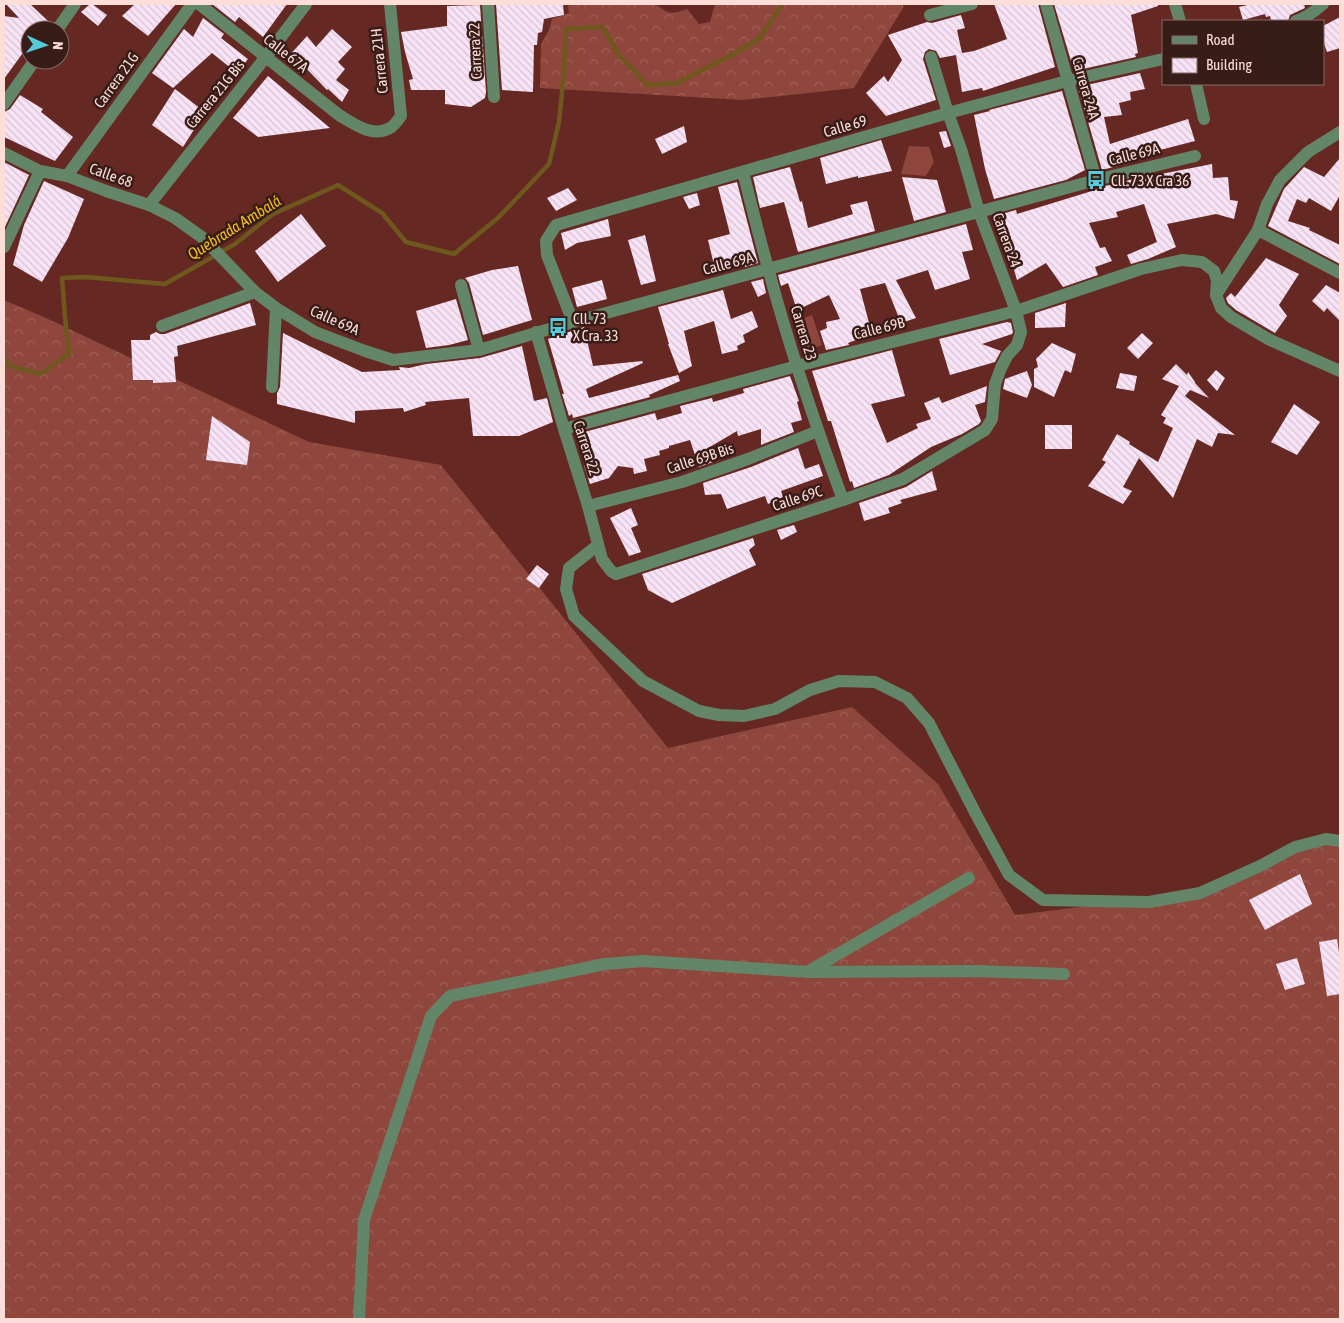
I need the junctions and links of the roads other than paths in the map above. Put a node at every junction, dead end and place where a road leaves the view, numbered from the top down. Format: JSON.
{"nodes":[{"id":1,"x":75,"y":4,"type":"edge"},
{"id":2,"x":192,"y":4,"type":"edge"},
{"id":3,"x":199,"y":4,"type":"edge"},
{"id":4,"x":306,"y":4,"type":"edge"},
{"id":5,"x":392,"y":4,"type":"edge"},
{"id":6,"x":488,"y":4,"type":"edge"},
{"id":7,"x":972,"y":4,"type":"edge"},
{"id":8,"x":1046,"y":4,"type":"edge"},
{"id":9,"x":1175,"y":4,"type":"edge"},
{"id":10,"x":1323,"y":4,"type":"edge"},
{"id":11,"x":930,"y":16,"type":"dead end"},
{"id":12,"x":63,"y":20,"type":"edge"},
{"id":13,"x":1180,"y":20,"type":"edge"},
{"id":14,"x":1302,"y":20,"type":"edge"},
{"id":15,"x":931,"y":57,"type":"dead end"},
{"id":16,"x":265,"y":58,"type":"junction"},
{"id":17,"x":1162,"y":59,"type":"edge"},
{"id":18,"x":28,"y":70,"type":"edge"},
{"id":19,"x":1067,"y":81,"type":"junction"},
{"id":20,"x":1196,"y":85,"type":"edge"},
{"id":21,"x":494,"y":97,"type":"dead end"},
{"id":22,"x":4,"y":104,"type":"edge"},
{"id":23,"x":948,"y":113,"type":"junction"},
{"id":24,"x":1204,"y":119,"type":"dead end"},
{"id":25,"x":356,"y":126,"type":"joint"},
{"id":26,"x":1340,"y":132,"type":"edge"},
{"id":27,"x":4,"y":153,"type":"edge"},
{"id":28,"x":1195,"y":156,"type":"dead end"},
{"id":29,"x":40,"y":171,"type":"junction"},
{"id":30,"x":743,"y":172,"type":"junction"},
{"id":31,"x":67,"y":176,"type":"junction"},
{"id":32,"x":1096,"y":180,"type":"junction"},
{"id":33,"x":149,"y":205,"type":"junction"},
{"id":34,"x":979,"y":212,"type":"junction"},
{"id":35,"x":1258,"y":230,"type":"junction"},
{"id":36,"x":4,"y":247,"type":"edge"},
{"id":37,"x":768,"y":269,"type":"junction"},
{"id":38,"x":1340,"y":273,"type":"edge"},
{"id":39,"x":461,"y":285,"type":"dead end"},
{"id":40,"x":255,"y":292,"type":"junction"},
{"id":41,"x":1216,"y":295,"type":"junction"},
{"id":42,"x":276,"y":308,"type":"junction"},
{"id":43,"x":1016,"y":311,"type":"junction"},
{"id":44,"x":573,"y":322,"type":"junction"},
{"id":45,"x":162,"y":326,"type":"dead end"},
{"id":46,"x":536,"y":332,"type":"junction"},
{"id":47,"x":479,"y":350,"type":"junction"},
{"id":48,"x":797,"y":366,"type":"junction"},
{"id":49,"x":1340,"y":372,"type":"edge"},
{"id":50,"x":272,"y":387,"type":"dead end"},
{"id":51,"x":564,"y":429,"type":"junction"},
{"id":52,"x":985,"y":430,"type":"joint"},
{"id":53,"x":818,"y":431,"type":"junction"},
{"id":54,"x":843,"y":500,"type":"junction"},
{"id":55,"x":588,"y":506,"type":"junction"},
{"id":56,"x":598,"y":545,"type":"junction"},
{"id":57,"x":611,"y":571,"type":"joint"},
{"id":58,"x":1340,"y":841,"type":"edge"},
{"id":59,"x":969,"y":878,"type":"dead end"},
{"id":60,"x":808,"y":972,"type":"junction"},
{"id":61,"x":1064,"y":974,"type":"dead end"},
{"id":62,"x":359,"y":1319,"type":"edge"}],
"edges":[{"from":1,"to":12,"type":"street"},
{"from":2,"to":31,"type":"street","name":"Carrera 21G"},
{"from":3,"to":16,"type":"street","name":"Calle 67A"},
{"from":4,"to":16,"type":"street","name":"Carrera 21G Bis"},
{"from":5,"to":25,"type":"street","name":"Carrera 21H"},
{"from":6,"to":21,"type":"street","name":"Carrera 22"},
{"from":7,"to":11,"type":"street"},
{"from":8,"to":19,"type":"street","name":"Carrera 24A"},
{"from":9,"to":13,"type":"street"},
{"from":10,"to":14,"type":"street"},
{"from":15,"to":23,"type":"street","name":"Carrera 24"},
{"from":16,"to":25,"type":"street","name":"Calle 67A"},
{"from":16,"to":33,"type":"street","name":"Carrera 21G Bis"},
{"from":17,"to":19,"type":"street","name":"Calle 69"},
{"from":18,"to":22,"type":"street"},
{"from":19,"to":23,"type":"street","name":"Calle 69"},
{"from":19,"to":32,"type":"street","name":"Carrera 24A"},
{"from":20,"to":24,"type":"street"},
{"from":23,"to":30,"type":"street","name":"Calle 69"},
{"from":23,"to":34,"type":"street","name":"Carrera 24"},
{"from":26,"to":35,"type":"street"},
{"from":27,"to":29,"type":"street","name":"Calle 68"},
{"from":28,"to":32,"type":"street","name":"Calle 69A"},
{"from":29,"to":31,"type":"street","name":"Calle 68"},
{"from":29,"to":36,"type":"street"},
{"from":30,"to":37,"type":"street","name":"Carrera 23"},
{"from":30,"to":44,"type":"street","name":"Calle 69"},
{"from":31,"to":33,"type":"street","name":"Calle 68"},
{"from":32,"to":34,"type":"street","name":"Calle 69A"},
{"from":33,"to":40,"type":"street","name":"Calle 68"},
{"from":34,"to":37,"type":"street","name":"Calle 69A"},
{"from":34,"to":43,"type":"street","name":"Carrera 24"},
{"from":35,"to":38,"type":"street"},
{"from":35,"to":41,"type":"street"},
{"from":37,"to":44,"type":"street","name":"Calle 69A"},
{"from":37,"to":48,"type":"street","name":"Carrera 23"},
{"from":39,"to":47,"type":"street"},
{"from":40,"to":42,"type":"street"},
{"from":40,"to":45,"type":"street"},
{"from":41,"to":43,"type":"street","name":"Calle 69B"},
{"from":41,"to":49,"type":"street"},
{"from":42,"to":47,"type":"street","name":"Calle 69A"},
{"from":42,"to":50,"type":"street"},
{"from":43,"to":48,"type":"street","name":"Calle 69B"},
{"from":43,"to":52,"type":"street","name":"Carrera 24"},
{"from":44,"to":46,"type":"street","name":"Calle 69A"},
{"from":46,"to":47,"type":"street","name":"Calle 69A"},
{"from":46,"to":51,"type":"street","name":"Carrera 22"},
{"from":48,"to":51,"type":"street","name":"Calle 69B"},
{"from":48,"to":53,"type":"street","name":"Carrera 23"},
{"from":51,"to":55,"type":"street","name":"Carrera 22"},
{"from":52,"to":54,"type":"street","name":"Calle 69C"},
{"from":53,"to":54,"type":"street","name":"Carrera 23"},
{"from":53,"to":55,"type":"street","name":"Calle 69B Bis"},
{"from":54,"to":57,"type":"street","name":"Calle 69C"},
{"from":55,"to":56,"type":"street","name":"Carrera 22"},
{"from":56,"to":57,"type":"street","name":"Carrera 22"},
{"from":56,"to":58,"type":"street"},
{"from":59,"to":60,"type":"street"},
{"from":60,"to":61,"type":"street"},
{"from":60,"to":62,"type":"street"}]}
